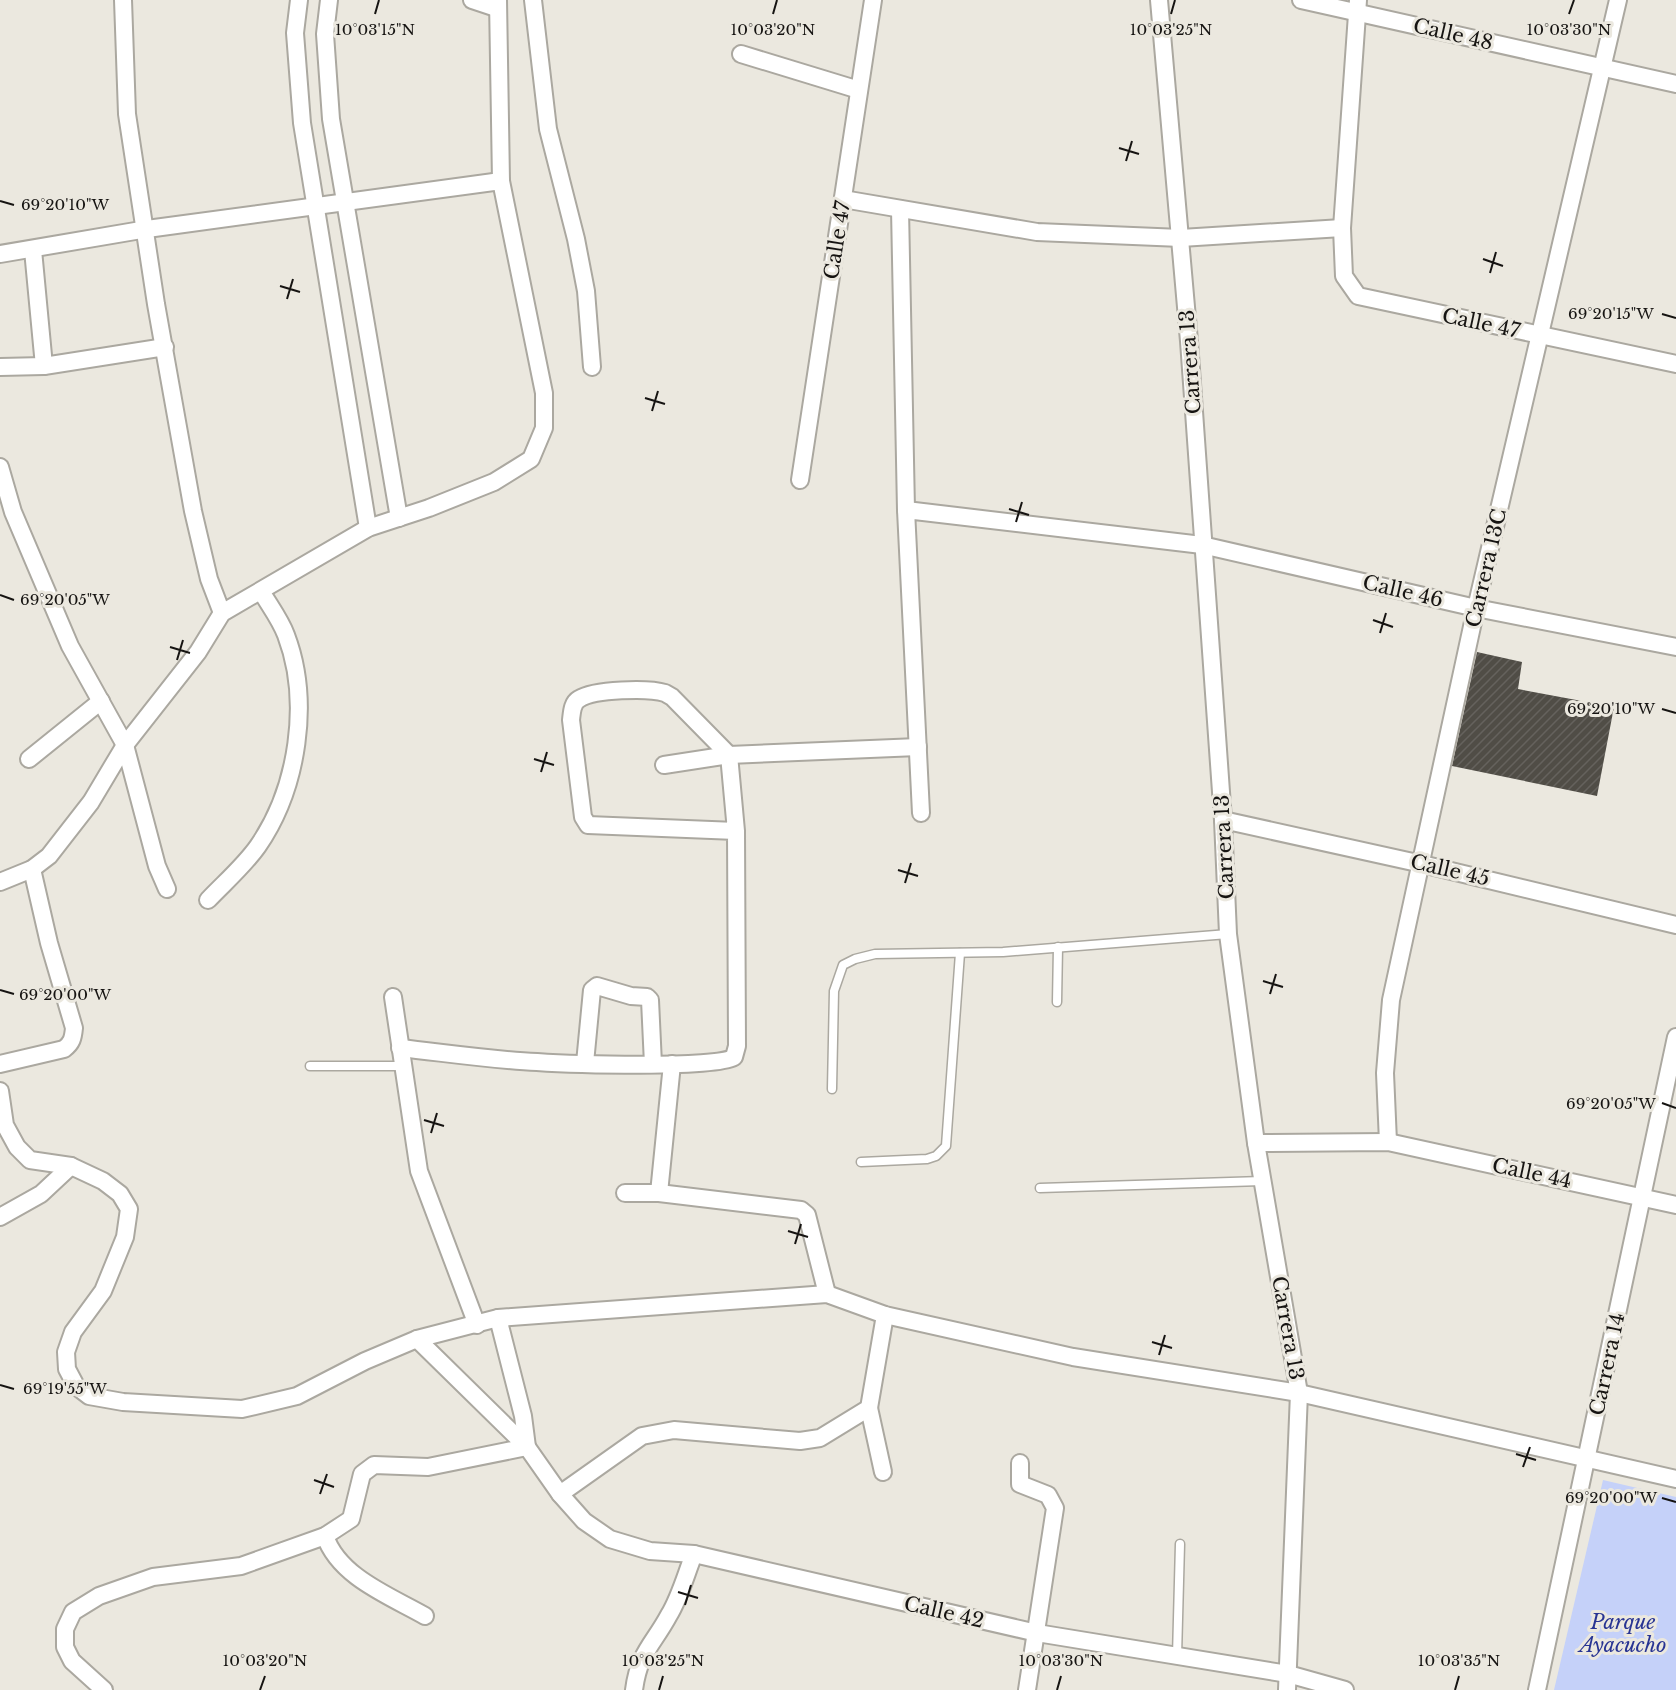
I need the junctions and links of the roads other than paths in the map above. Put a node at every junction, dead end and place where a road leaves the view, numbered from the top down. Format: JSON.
{"nodes":[{"id":1,"x":123,"y":0,"type":"edge"},
{"id":2,"x":299,"y":0,"type":"edge"},
{"id":3,"x":329,"y":0,"type":"edge"},
{"id":4,"x":472,"y":0,"type":"edge"},
{"id":5,"x":533,"y":0,"type":"edge"},
{"id":6,"x":873,"y":0,"type":"edge"},
{"id":7,"x":1159,"y":0,"type":"edge"},
{"id":8,"x":1301,"y":0,"type":"edge"},
{"id":9,"x":1618,"y":0,"type":"edge"},
{"id":10,"x":497,"y":4,"type":"edge"},
{"id":11,"x":1357,"y":6,"type":"edge"},
{"id":12,"x":741,"y":54,"type":"dead end"},
{"id":13,"x":1604,"y":68,"type":"junction"},
{"id":14,"x":1676,"y":84,"type":"edge"},
{"id":15,"x":859,"y":90,"type":"junction"},
{"id":16,"x":501,"y":181,"type":"junction"},
{"id":17,"x":843,"y":199,"type":"junction"},
{"id":18,"x":345,"y":202,"type":"junction"},
{"id":19,"x":317,"y":207,"type":"junction"},
{"id":20,"x":900,"y":209,"type":"junction"},
{"id":21,"x":1342,"y":228,"type":"junction"},
{"id":22,"x":147,"y":229,"type":"junction"},
{"id":23,"x":1181,"y":238,"type":"junction"},
{"id":24,"x":33,"y":250,"type":"junction"},
{"id":25,"x":0,"y":254,"type":"edge"},
{"id":26,"x":1541,"y":335,"type":"junction"},
{"id":27,"x":165,"y":347,"type":"junction"},
{"id":28,"x":1676,"y":364,"type":"edge"},
{"id":29,"x":44,"y":366,"type":"junction"},
{"id":30,"x":0,"y":367,"type":"edge"},
{"id":31,"x":592,"y":368,"type":"dead end"},
{"id":32,"x":0,"y":467,"type":"edge"},
{"id":33,"x":800,"y":480,"type":"dead end"},
{"id":34,"x":906,"y":510,"type":"junction"},
{"id":35,"x":6,"y":514,"type":"edge"},
{"id":36,"x":399,"y":518,"type":"junction"},
{"id":37,"x":368,"y":528,"type":"junction"},
{"id":38,"x":1202,"y":545,"type":"junction"},
{"id":39,"x":261,"y":591,"type":"junction"},
{"id":40,"x":1476,"y":608,"type":"junction"},
{"id":41,"x":222,"y":613,"type":"junction"},
{"id":42,"x":1676,"y":646,"type":"edge"},
{"id":43,"x":101,"y":701,"type":"junction"},
{"id":44,"x":125,"y":745,"type":"junction"},
{"id":45,"x":918,"y":747,"type":"junction"},
{"id":46,"x":729,"y":755,"type":"junction"},
{"id":47,"x":29,"y":759,"type":"dead end"},
{"id":48,"x":664,"y":765,"type":"dead end"},
{"id":49,"x":921,"y":813,"type":"dead end"},
{"id":50,"x":1223,"y":820,"type":"junction"},
{"id":51,"x":736,"y":831,"type":"junction"},
{"id":52,"x":1422,"y":864,"type":"junction"},
{"id":53,"x":32,"y":869,"type":"junction"},
{"id":54,"x":0,"y":882,"type":"edge"},
{"id":55,"x":166,"y":889,"type":"dead end"},
{"id":56,"x":208,"y":900,"type":"dead end"},
{"id":57,"x":1676,"y":925,"type":"edge"},
{"id":58,"x":1228,"y":934,"type":"junction"},
{"id":59,"x":1058,"y":947,"type":"junction"},
{"id":60,"x":960,"y":953,"type":"junction"},
{"id":61,"x":393,"y":997,"type":"dead end"},
{"id":62,"x":1057,"y":1002,"type":"dead end"},
{"id":63,"x":1676,"y":1037,"type":"edge"},
{"id":64,"x":400,"y":1048,"type":"junction"},
{"id":65,"x":585,"y":1063,"type":"junction"},
{"id":66,"x":0,"y":1064,"type":"edge"},
{"id":67,"x":653,"y":1064,"type":"junction"},
{"id":68,"x":672,"y":1064,"type":"junction"},
{"id":69,"x":310,"y":1066,"type":"dead end"},
{"id":70,"x":402,"y":1066,"type":"junction"},
{"id":71,"x":832,"y":1089,"type":"dead end"},
{"id":72,"x":0,"y":1091,"type":"edge"},
{"id":73,"x":1388,"y":1142,"type":"junction"},
{"id":74,"x":1256,"y":1143,"type":"junction"},
{"id":75,"x":861,"y":1162,"type":"dead end"},
{"id":76,"x":71,"y":1166,"type":"junction"},
{"id":77,"x":1262,"y":1180,"type":"junction"},
{"id":78,"x":1040,"y":1188,"type":"dead end"},
{"id":79,"x":659,"y":1193,"type":"junction"},
{"id":80,"x":625,"y":1194,"type":"dead end"},
{"id":81,"x":1641,"y":1197,"type":"junction"},
{"id":82,"x":1676,"y":1205,"type":"edge"},
{"id":83,"x":0,"y":1217,"type":"edge"},
{"id":84,"x":827,"y":1294,"type":"junction"},
{"id":85,"x":885,"y":1315,"type":"junction"},
{"id":86,"x":498,"y":1318,"type":"junction"},
{"id":87,"x":477,"y":1325,"type":"junction"},
{"id":88,"x":417,"y":1339,"type":"junction"},
{"id":89,"x":1299,"y":1393,"type":"junction"},
{"id":90,"x":869,"y":1408,"type":"junction"},
{"id":91,"x":527,"y":1447,"type":"junction"},
{"id":92,"x":1587,"y":1459,"type":"junction"},
{"id":93,"x":1020,"y":1463,"type":"dead end"},
{"id":94,"x":883,"y":1472,"type":"dead end"},
{"id":95,"x":1676,"y":1479,"type":"edge"},
{"id":96,"x":560,"y":1494,"type":"junction"},
{"id":97,"x":325,"y":1536,"type":"junction"},
{"id":98,"x":1180,"y":1544,"type":"dead end"},
{"id":99,"x":694,"y":1554,"type":"junction"},
{"id":100,"x":425,"y":1616,"type":"dead end"},
{"id":101,"x":1037,"y":1633,"type":"junction"},
{"id":102,"x":1177,"y":1656,"type":"junction"},
{"id":103,"x":1288,"y":1682,"type":"edge"},
{"id":104,"x":104,"y":1690,"type":"edge"},
{"id":105,"x":634,"y":1690,"type":"edge"},
{"id":106,"x":1027,"y":1690,"type":"edge"},
{"id":107,"x":1345,"y":1690,"type":"edge"},
{"id":108,"x":1537,"y":1690,"type":"edge"}],
"edges":[{"from":1,"to":22,"type":"street"},
{"from":2,"to":19,"type":"street"},
{"from":3,"to":18,"type":"street"},
{"from":4,"to":10,"type":"street"},
{"from":5,"to":31,"type":"street"},
{"from":6,"to":15,"type":"street","name":"Calle 47"},
{"from":7,"to":23,"type":"street","name":"Carrera 13"},
{"from":8,"to":11,"type":"street","name":"Calle 48"},
{"from":9,"to":13,"type":"street","name":"Carrera 13C"},
{"from":10,"to":16,"type":"street"},
{"from":11,"to":13,"type":"street","name":"Calle 48"},
{"from":11,"to":21,"type":"street","name":"Calle 47"},
{"from":12,"to":15,"type":"street"},
{"from":13,"to":14,"type":"street","name":"Calle 48"},
{"from":13,"to":26,"type":"street","name":"Carrera 13C"},
{"from":15,"to":17,"type":"street","name":"Calle 47"},
{"from":16,"to":18,"type":"street"},
{"from":16,"to":36,"type":"street"},
{"from":17,"to":20,"type":"street"},
{"from":17,"to":33,"type":"street","name":"Calle 47"},
{"from":18,"to":19,"type":"street"},
{"from":18,"to":36,"type":"street"},
{"from":19,"to":22,"type":"street"},
{"from":19,"to":37,"type":"street"},
{"from":20,"to":23,"type":"street"},
{"from":20,"to":34,"type":"street"},
{"from":21,"to":23,"type":"street"},
{"from":21,"to":26,"type":"street","name":"Calle 47"},
{"from":22,"to":24,"type":"street"},
{"from":22,"to":27,"type":"street"},
{"from":23,"to":38,"type":"street","name":"Carrera 13"},
{"from":24,"to":25,"type":"street"},
{"from":24,"to":29,"type":"street"},
{"from":26,"to":28,"type":"street","name":"Calle 47"},
{"from":26,"to":40,"type":"street","name":"Carrera 13C"},
{"from":27,"to":29,"type":"street"},
{"from":27,"to":41,"type":"street"},
{"from":29,"to":30,"type":"street"},
{"from":32,"to":35,"type":"street"},
{"from":34,"to":38,"type":"street","name":"Calle 46"},
{"from":34,"to":45,"type":"street"},
{"from":35,"to":43,"type":"street"},
{"from":36,"to":37,"type":"street"},
{"from":37,"to":39,"type":"street"},
{"from":38,"to":40,"type":"street","name":"Calle 46"},
{"from":38,"to":50,"type":"street","name":"Carrera 13"},
{"from":39,"to":41,"type":"street"},
{"from":39,"to":56,"type":"street"},
{"from":40,"to":42,"type":"street","name":"Calle 46"},
{"from":40,"to":52,"type":"street","name":"Carrera 13C"},
{"from":41,"to":44,"type":"street"},
{"from":43,"to":44,"type":"street"},
{"from":43,"to":47,"type":"street"},
{"from":44,"to":53,"type":"street"},
{"from":44,"to":55,"type":"street"},
{"from":45,"to":46,"type":"street"},
{"from":45,"to":49,"type":"street"},
{"from":46,"to":48,"type":"street"},
{"from":46,"to":51,"type":"street"},
{"from":46,"to":51,"type":"street"},
{"from":50,"to":52,"type":"street","name":"Calle 45"},
{"from":50,"to":58,"type":"street","name":"Carrera 13"},
{"from":51,"to":68,"type":"street"},
{"from":52,"to":57,"type":"street","name":"Calle 45"},
{"from":52,"to":73,"type":"street","name":"Carrera 13C"},
{"from":53,"to":54,"type":"street"},
{"from":53,"to":66,"type":"street"},
{"from":58,"to":59,"type":"lane"},
{"from":58,"to":74,"type":"street","name":"Carrera 13"},
{"from":59,"to":60,"type":"lane"},
{"from":59,"to":62,"type":"lane"},
{"from":60,"to":71,"type":"lane"},
{"from":60,"to":75,"type":"lane"},
{"from":61,"to":64,"type":"street"},
{"from":63,"to":81,"type":"street","name":"Carrera 14"},
{"from":64,"to":65,"type":"street"},
{"from":64,"to":70,"type":"street"},
{"from":65,"to":67,"type":"street"},
{"from":65,"to":67,"type":"street"},
{"from":67,"to":68,"type":"street"},
{"from":68,"to":79,"type":"street"},
{"from":69,"to":70,"type":"lane"},
{"from":70,"to":87,"type":"street"},
{"from":72,"to":76,"type":"street"},
{"from":73,"to":74,"type":"street","name":"Calle 44"},
{"from":73,"to":81,"type":"street","name":"Calle 44"},
{"from":74,"to":77,"type":"street","name":"Carrera 13"},
{"from":76,"to":83,"type":"street"},
{"from":76,"to":88,"type":"street"},
{"from":77,"to":78,"type":"lane"},
{"from":77,"to":89,"type":"street","name":"Carrera 13"},
{"from":79,"to":80,"type":"street"},
{"from":79,"to":84,"type":"street"},
{"from":81,"to":82,"type":"street","name":"Calle 44"},
{"from":81,"to":92,"type":"street","name":"Carrera 14"},
{"from":84,"to":85,"type":"street"},
{"from":84,"to":86,"type":"street"},
{"from":85,"to":89,"type":"street"},
{"from":85,"to":90,"type":"street"},
{"from":86,"to":87,"type":"street"},
{"from":86,"to":91,"type":"street"},
{"from":87,"to":88,"type":"street"},
{"from":88,"to":91,"type":"street","name":"Calle 42"},
{"from":89,"to":92,"type":"street"},
{"from":89,"to":103,"type":"street","name":"Carrera 13"},
{"from":90,"to":94,"type":"street"},
{"from":90,"to":96,"type":"street"},
{"from":91,"to":96,"type":"street","name":"Calle 42"},
{"from":91,"to":97,"type":"street"},
{"from":92,"to":95,"type":"street"},
{"from":92,"to":108,"type":"street","name":"Carrera 14"},
{"from":93,"to":101,"type":"street"},
{"from":96,"to":99,"type":"street","name":"Calle 42"},
{"from":97,"to":100,"type":"street"},
{"from":97,"to":104,"type":"street"},
{"from":98,"to":102,"type":"lane"},
{"from":99,"to":101,"type":"street","name":"Calle 42"},
{"from":99,"to":105,"type":"street"},
{"from":101,"to":102,"type":"street","name":"Calle 42"},
{"from":101,"to":106,"type":"street"},
{"from":102,"to":103,"type":"street","name":"Calle 42"},
{"from":103,"to":107,"type":"street","name":"Calle 42"}]}
